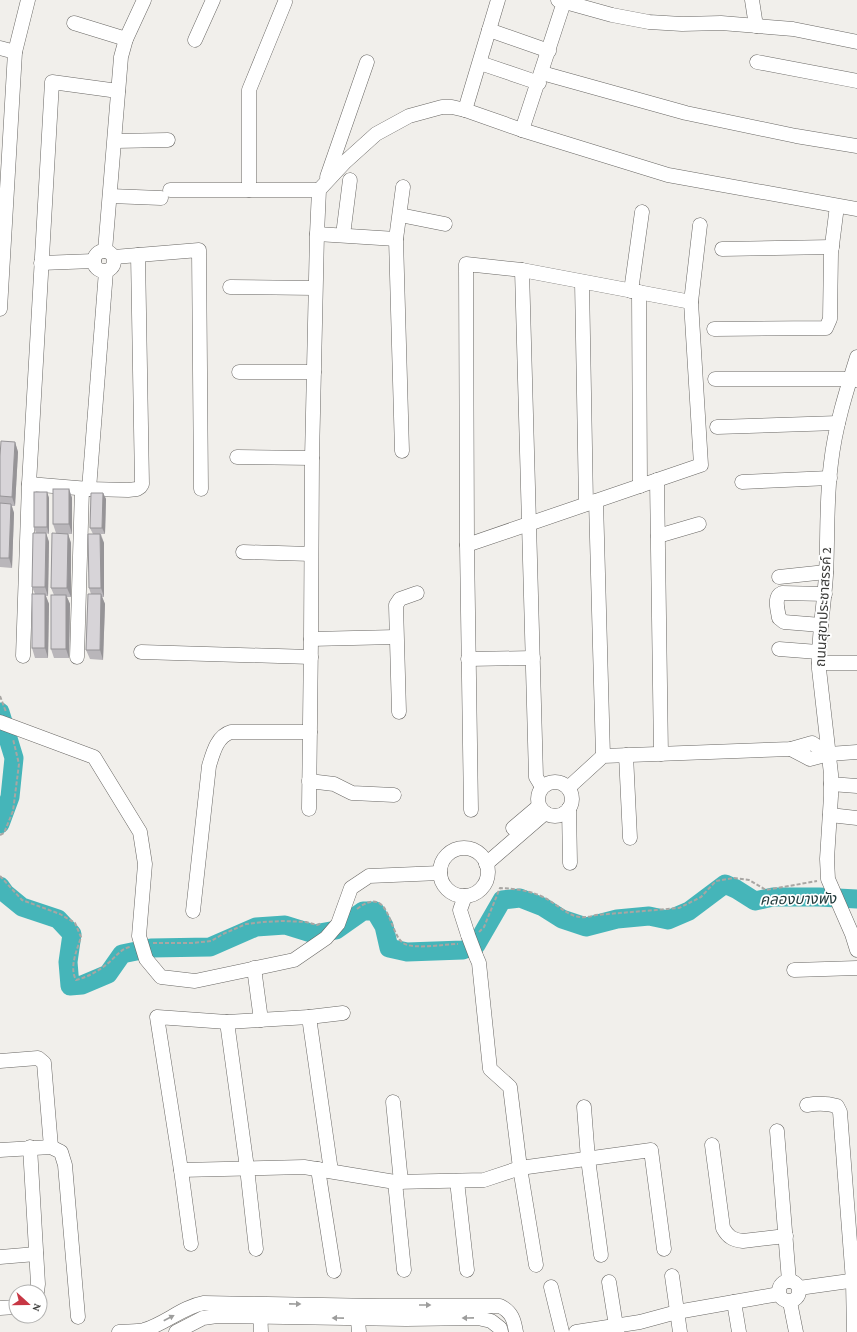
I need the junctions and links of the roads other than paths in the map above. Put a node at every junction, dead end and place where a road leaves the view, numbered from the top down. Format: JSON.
{"nodes":[{"id":1,"x":28,"y":0,"type":"edge"},
{"id":2,"x":144,"y":0,"type":"edge"},
{"id":3,"x":213,"y":0,"type":"edge"},
{"id":4,"x":498,"y":0,"type":"edge"},
{"id":5,"x":752,"y":0,"type":"edge"},
{"id":6,"x":561,"y":1,"type":"edge"},
{"id":7,"x":285,"y":2,"type":"dead end"},
{"id":8,"x":74,"y":23,"type":"dead end"},
{"id":9,"x":756,"y":26,"type":"junction"},
{"id":10,"x":490,"y":30,"type":"junction"},
{"id":11,"x":126,"y":39,"type":"junction"},
{"id":12,"x":195,"y":40,"type":"dead end"},
{"id":13,"x":857,"y":42,"type":"edge"},
{"id":14,"x":0,"y":48,"type":"edge"},
{"id":15,"x":549,"y":50,"type":"junction"},
{"id":16,"x":15,"y":52,"type":"junction"},
{"id":17,"x":367,"y":62,"type":"dead end"},
{"id":18,"x":757,"y":62,"type":"dead end"},
{"id":19,"x":480,"y":63,"type":"junction"},
{"id":20,"x":540,"y":78,"type":"junction"},
{"id":21,"x":857,"y":81,"type":"edge"},
{"id":22,"x":118,"y":91,"type":"junction"},
{"id":23,"x":465,"y":110,"type":"junction"},
{"id":24,"x":522,"y":130,"type":"junction"},
{"id":25,"x":168,"y":140,"type":"dead end"},
{"id":26,"x":115,"y":141,"type":"junction"},
{"id":27,"x":857,"y":146,"type":"edge"},
{"id":28,"x":350,"y":180,"type":"dead end"},
{"id":29,"x":322,"y":187,"type":"junction"},
{"id":30,"x":404,"y":187,"type":"dead end"},
{"id":31,"x":249,"y":190,"type":"junction"},
{"id":32,"x":110,"y":196,"type":"junction"},
{"id":33,"x":837,"y":206,"type":"junction"},
{"id":34,"x":857,"y":209,"type":"edge"},
{"id":35,"x":642,"y":212,"type":"dead end"},
{"id":36,"x":400,"y":215,"type":"junction"},
{"id":37,"x":445,"y":224,"type":"dead end"},
{"id":38,"x":700,"y":225,"type":"dead end"},
{"id":39,"x":316,"y":234,"type":"junction"},
{"id":40,"x":343,"y":236,"type":"junction"},
{"id":41,"x":396,"y":239,"type":"junction"},
{"id":42,"x":832,"y":247,"type":"junction"},
{"id":43,"x":722,"y":249,"type":"dead end"},
{"id":44,"x":110,"y":254,"type":"junction"},
{"id":45,"x":138,"y":255,"type":"junction"},
{"id":46,"x":94,"y":261,"type":"junction"},
{"id":47,"x":41,"y":263,"type":"junction"},
{"id":48,"x":522,"y":270,"type":"junction"},
{"id":49,"x":106,"y":271,"type":"junction"},
{"id":50,"x":582,"y":282,"type":"junction"},
{"id":51,"x":230,"y":287,"type":"dead end"},
{"id":52,"x":315,"y":288,"type":"junction"},
{"id":53,"x":0,"y":290,"type":"edge"},
{"id":54,"x":635,"y":292,"type":"junction"},
{"id":55,"x":691,"y":302,"type":"junction"},
{"id":56,"x":0,"y":308,"type":"edge"},
{"id":57,"x":714,"y":329,"type":"dead end"},
{"id":58,"x":857,"y":357,"type":"edge"},
{"id":59,"x":239,"y":372,"type":"dead end"},
{"id":60,"x":314,"y":372,"type":"junction"},
{"id":61,"x":715,"y":379,"type":"dead end"},
{"id":62,"x":854,"y":380,"type":"edge"},
{"id":63,"x":838,"y":423,"type":"junction"},
{"id":64,"x":717,"y":427,"type":"dead end"},
{"id":65,"x":402,"y":451,"type":"dead end"},
{"id":66,"x":237,"y":457,"type":"dead end"},
{"id":67,"x":312,"y":458,"type":"junction"},
{"id":68,"x":830,"y":478,"type":"junction"},
{"id":69,"x":657,"y":480,"type":"junction"},
{"id":70,"x":742,"y":482,"type":"dead end"},
{"id":71,"x":29,"y":484,"type":"junction"},
{"id":72,"x":640,"y":486,"type":"junction"},
{"id":73,"x":85,"y":489,"type":"junction"},
{"id":74,"x":201,"y":489,"type":"dead end"},
{"id":75,"x":591,"y":503,"type":"junction"},
{"id":76,"x":529,"y":524,"type":"junction"},
{"id":77,"x":699,"y":524,"type":"dead end"},
{"id":78,"x":658,"y":536,"type":"junction"},
{"id":79,"x":467,"y":545,"type":"junction"},
{"id":80,"x":243,"y":552,"type":"dead end"},
{"id":81,"x":311,"y":554,"type":"junction"},
{"id":82,"x":826,"y":572,"type":"junction"},
{"id":83,"x":779,"y":577,"type":"dead end"},
{"id":84,"x":417,"y":593,"type":"dead end"},
{"id":85,"x":825,"y":594,"type":"junction"},
{"id":86,"x":821,"y":625,"type":"junction"},
{"id":87,"x":396,"y":637,"type":"junction"},
{"id":88,"x":311,"y":639,"type":"junction"},
{"id":89,"x":779,"y":649,"type":"dead end"},
{"id":90,"x":141,"y":652,"type":"dead end"},
{"id":91,"x":23,"y":656,"type":"dead end"},
{"id":92,"x":77,"y":657,"type":"dead end"},
{"id":93,"x":311,"y":657,"type":"junction"},
{"id":94,"x":533,"y":658,"type":"junction"},
{"id":95,"x":818,"y":658,"type":"junction"},
{"id":96,"x":468,"y":659,"type":"junction"},
{"id":97,"x":857,"y":663,"type":"edge"},
{"id":98,"x":399,"y":712,"type":"dead end"},
{"id":99,"x":6,"y":724,"type":"edge"},
{"id":100,"x":310,"y":732,"type":"junction"},
{"id":101,"x":857,"y":752,"type":"edge"},
{"id":102,"x":661,"y":754,"type":"junction"},
{"id":103,"x":829,"y":754,"type":"junction"},
{"id":104,"x":626,"y":755,"type":"junction"},
{"id":105,"x":603,"y":756,"type":"junction"},
{"id":106,"x":309,"y":781,"type":"junction"},
{"id":107,"x":831,"y":784,"type":"junction"},
{"id":108,"x":857,"y":786,"type":"edge"},
{"id":109,"x":542,"y":787,"type":"junction"},
{"id":110,"x":568,"y":788,"type":"junction"},
{"id":111,"x":394,"y":795,"type":"dead end"},
{"id":112,"x":569,"y":808,"type":"junction"},
{"id":113,"x":309,"y":809,"type":"dead end"},
{"id":114,"x":542,"y":809,"type":"junction"},
{"id":115,"x":471,"y":810,"type":"dead end"},
{"id":116,"x":830,"y":814,"type":"junction"},
{"id":117,"x":857,"y":818,"type":"edge"},
{"id":118,"x":630,"y":838,"type":"dead end"},
{"id":119,"x":484,"y":860,"type":"junction"},
{"id":120,"x":570,"y":863,"type":"dead end"},
{"id":121,"x":440,"y":873,"type":"junction"},
{"id":122,"x":465,"y":896,"type":"junction"},
{"id":123,"x":193,"y":911,"type":"dead end"},
{"id":124,"x":857,"y":950,"type":"edge"},
{"id":125,"x":254,"y":968,"type":"junction"},
{"id":126,"x":857,"y":968,"type":"edge"},
{"id":127,"x":794,"y":970,"type":"dead end"},
{"id":128,"x":343,"y":1013,"type":"dead end"},
{"id":129,"x":309,"y":1017,"type":"junction"},
{"id":130,"x":261,"y":1020,"type":"junction"},
{"id":131,"x":227,"y":1022,"type":"junction"},
{"id":132,"x":0,"y":1061,"type":"edge"},
{"id":133,"x":393,"y":1102,"type":"dead end"},
{"id":134,"x":807,"y":1105,"type":"dead end"},
{"id":135,"x":584,"y":1107,"type":"dead end"},
{"id":136,"x":777,"y":1131,"type":"dead end"},
{"id":137,"x":712,"y":1145,"type":"dead end"},
{"id":138,"x":30,"y":1147,"type":"junction"},
{"id":139,"x":51,"y":1147,"type":"junction"},
{"id":140,"x":0,"y":1150,"type":"edge"},
{"id":141,"x":588,"y":1159,"type":"junction"},
{"id":142,"x":247,"y":1168,"type":"junction"},
{"id":143,"x":520,"y":1168,"type":"junction"},
{"id":144,"x":181,"y":1170,"type":"junction"},
{"id":145,"x":325,"y":1170,"type":"junction"},
{"id":146,"x":457,"y":1181,"type":"junction"},
{"id":147,"x":398,"y":1182,"type":"junction"},
{"id":148,"x":786,"y":1236,"type":"junction"},
{"id":149,"x":191,"y":1244,"type":"dead end"},
{"id":150,"x":256,"y":1249,"type":"dead end"},
{"id":151,"x":664,"y":1249,"type":"dead end"},
{"id":152,"x":36,"y":1254,"type":"junction"},
{"id":153,"x":600,"y":1255,"type":"dead end"},
{"id":154,"x":0,"y":1257,"type":"edge"},
{"id":155,"x":536,"y":1265,"type":"dead end"},
{"id":156,"x":404,"y":1270,"type":"dead end"},
{"id":157,"x":467,"y":1270,"type":"dead end"},
{"id":158,"x":334,"y":1271,"type":"dead end"},
{"id":159,"x":672,"y":1276,"type":"dead end"},
{"id":160,"x":855,"y":1281,"type":"edge"},
{"id":161,"x":609,"y":1282,"type":"dead end"},
{"id":162,"x":38,"y":1284,"type":"edge"},
{"id":163,"x":794,"y":1284,"type":"junction"},
{"id":164,"x":551,"y":1287,"type":"dead end"},
{"id":165,"x":785,"y":1298,"type":"junction"},
{"id":166,"x":734,"y":1302,"type":"junction"},
{"id":167,"x":260,"y":1310,"type":"junction"},
{"id":168,"x":677,"y":1312,"type":"junction"},
{"id":169,"x":78,"y":1317,"type":"dead end"},
{"id":170,"x":358,"y":1319,"type":"edge"},
{"id":171,"x":152,"y":1329,"type":"edge"},
{"id":172,"x":616,"y":1329,"type":"edge"},
{"id":173,"x":855,"y":1330,"type":"edge"},
{"id":174,"x":119,"y":1332,"type":"edge"},
{"id":175,"x":176,"y":1332,"type":"edge"},
{"id":176,"x":261,"y":1332,"type":"edge"},
{"id":177,"x":501,"y":1332,"type":"edge"},
{"id":178,"x":516,"y":1332,"type":"edge"},
{"id":179,"x":562,"y":1332,"type":"edge"},
{"id":180,"x":576,"y":1332,"type":"edge"},
{"id":181,"x":680,"y":1332,"type":"edge"},
{"id":182,"x":739,"y":1332,"type":"edge"},
{"id":183,"x":796,"y":1332,"type":"edge"}],
"edges":[{"from":1,"to":16,"type":"street"},
{"from":2,"to":11,"type":"street"},
{"from":3,"to":12,"type":"street"},
{"from":4,"to":10,"type":"street"},
{"from":5,"to":9,"type":"street"},
{"from":6,"to":9,"type":"street"},
{"from":6,"to":15,"type":"street"},
{"from":7,"to":31,"type":"street"},
{"from":8,"to":11,"type":"street"},
{"from":9,"to":13,"type":"street"},
{"from":10,"to":15,"type":"street"},
{"from":10,"to":19,"type":"street"},
{"from":11,"to":22,"type":"street"},
{"from":14,"to":16,"type":"street"},
{"from":15,"to":20,"type":"street"},
{"from":16,"to":53,"type":"street"},
{"from":17,"to":29,"type":"street"},
{"from":18,"to":21,"type":"street"},
{"from":19,"to":20,"type":"street"},
{"from":19,"to":23,"type":"street"},
{"from":20,"to":24,"type":"street"},
{"from":20,"to":27,"type":"street"},
{"from":22,"to":26,"type":"street"},
{"from":22,"to":47,"type":"street"},
{"from":23,"to":24,"type":"street"},
{"from":23,"to":29,"type":"street"},
{"from":24,"to":33,"type":"street"},
{"from":25,"to":26,"type":"street"},
{"from":26,"to":32,"type":"street"},
{"from":28,"to":40,"type":"street"},
{"from":29,"to":31,"type":"street"},
{"from":29,"to":39,"type":"street"},
{"from":30,"to":36,"type":"street"},
{"from":31,"to":32,"type":"street"},
{"from":32,"to":44,"type":"street"},
{"from":33,"to":34,"type":"street"},
{"from":33,"to":42,"type":"street"},
{"from":35,"to":54,"type":"street"},
{"from":36,"to":37,"type":"street"},
{"from":36,"to":41,"type":"street"},
{"from":38,"to":55,"type":"street"},
{"from":39,"to":40,"type":"street"},
{"from":39,"to":52,"type":"street"},
{"from":40,"to":41,"type":"street"},
{"from":41,"to":65,"type":"street"},
{"from":42,"to":43,"type":"street"},
{"from":42,"to":57,"type":"street"},
{"from":44,"to":45,"type":"street"},
{"from":44,"to":46,"type":"street"},
{"from":44,"to":49,"type":"street"},
{"from":45,"to":73,"type":"street"},
{"from":45,"to":74,"type":"street"},
{"from":46,"to":47,"type":"street"},
{"from":46,"to":49,"type":"street"},
{"from":47,"to":71,"type":"street"},
{"from":48,"to":50,"type":"street"},
{"from":48,"to":76,"type":"street"},
{"from":48,"to":79,"type":"street"},
{"from":49,"to":73,"type":"street"},
{"from":50,"to":54,"type":"street"},
{"from":50,"to":75,"type":"street"},
{"from":51,"to":52,"type":"street"},
{"from":52,"to":60,"type":"street"},
{"from":53,"to":56,"type":"street"},
{"from":54,"to":55,"type":"street"},
{"from":54,"to":72,"type":"street"},
{"from":55,"to":69,"type":"street"},
{"from":58,"to":62,"type":"street","name":"ถนนสุขาประชาสรรค์ 2"},
{"from":59,"to":60,"type":"street"},
{"from":60,"to":67,"type":"street"},
{"from":61,"to":62,"type":"street"},
{"from":62,"to":63,"type":"street","name":"ถนนสุขาประชาสรรค์ 2"},
{"from":63,"to":64,"type":"street"},
{"from":63,"to":68,"type":"street","name":"ถนนสุขาประชาสรรค์ 2"},
{"from":66,"to":67,"type":"street"},
{"from":67,"to":81,"type":"street"},
{"from":68,"to":70,"type":"street"},
{"from":68,"to":82,"type":"street","name":"ถนนสุขาประชาสรรค์ 2"},
{"from":69,"to":72,"type":"street"},
{"from":69,"to":78,"type":"street"},
{"from":71,"to":73,"type":"street"},
{"from":71,"to":91,"type":"street"},
{"from":72,"to":75,"type":"street"},
{"from":73,"to":92,"type":"street"},
{"from":75,"to":76,"type":"street"},
{"from":75,"to":105,"type":"street"},
{"from":76,"to":79,"type":"street"},
{"from":76,"to":94,"type":"street"},
{"from":77,"to":78,"type":"street"},
{"from":78,"to":102,"type":"street"},
{"from":79,"to":96,"type":"street"},
{"from":80,"to":81,"type":"street"},
{"from":81,"to":88,"type":"street"},
{"from":82,"to":83,"type":"street"},
{"from":82,"to":85,"type":"street","name":"ถนนสุขาประชาสรรค์ 2"},
{"from":84,"to":87,"type":"street"},
{"from":85,"to":86,"type":"street","name":"ถนนสุขาประชาสรรค์ 2"},
{"from":85,"to":86,"type":"street"},
{"from":86,"to":95,"type":"street","name":"ถนนสุขาประชาสรรค์ 2"},
{"from":87,"to":88,"type":"street"},
{"from":87,"to":98,"type":"street"},
{"from":88,"to":93,"type":"street"},
{"from":89,"to":95,"type":"street"},
{"from":90,"to":93,"type":"street"},
{"from":93,"to":100,"type":"street"},
{"from":94,"to":96,"type":"street"},
{"from":94,"to":109,"type":"street"},
{"from":95,"to":97,"type":"street"},
{"from":95,"to":103,"type":"street","name":"ถนนสุขาประชาสรรค์ 2"},
{"from":96,"to":115,"type":"street"},
{"from":99,"to":125,"type":"street"},
{"from":100,"to":106,"type":"street"},
{"from":100,"to":123,"type":"street"},
{"from":101,"to":103,"type":"street"},
{"from":102,"to":103,"type":"street"},
{"from":102,"to":104,"type":"street"},
{"from":103,"to":107,"type":"street","name":"ถนนสุขาประชาสรรค์ 2"},
{"from":104,"to":105,"type":"street"},
{"from":104,"to":118,"type":"street"},
{"from":105,"to":110,"type":"street"},
{"from":106,"to":111,"type":"street"},
{"from":106,"to":113,"type":"street"},
{"from":107,"to":108,"type":"street"},
{"from":107,"to":116,"type":"street","name":"ถนนสุขาประชาสรรค์ 2"},
{"from":109,"to":110,"type":"street"},
{"from":109,"to":114,"type":"street"},
{"from":110,"to":112,"type":"street"},
{"from":112,"to":114,"type":"street"},
{"from":112,"to":120,"type":"street"},
{"from":114,"to":119,"type":"street"},
{"from":116,"to":117,"type":"street"},
{"from":116,"to":124,"type":"street","name":"ถนนสุขาประชาสรรค์ 2"},
{"from":119,"to":121,"type":"street"},
{"from":119,"to":122,"type":"street"},
{"from":121,"to":122,"type":"street"},
{"from":121,"to":125,"type":"street"},
{"from":122,"to":143,"type":"street","bridge":true},
{"from":125,"to":130,"type":"street"},
{"from":126,"to":127,"type":"street"},
{"from":128,"to":129,"type":"street"},
{"from":129,"to":130,"type":"street"},
{"from":129,"to":145,"type":"street"},
{"from":130,"to":131,"type":"street"},
{"from":131,"to":142,"type":"street"},
{"from":131,"to":144,"type":"street"},
{"from":132,"to":139,"type":"street"},
{"from":133,"to":147,"type":"street"},
{"from":134,"to":160,"type":"street"},
{"from":135,"to":141,"type":"street"},
{"from":136,"to":148,"type":"street"},
{"from":137,"to":148,"type":"street"},
{"from":138,"to":139,"type":"street"},
{"from":138,"to":140,"type":"street"},
{"from":138,"to":152,"type":"street"},
{"from":139,"to":169,"type":"street"},
{"from":141,"to":143,"type":"street"},
{"from":141,"to":151,"type":"street"},
{"from":141,"to":153,"type":"street"},
{"from":142,"to":144,"type":"street"},
{"from":142,"to":145,"type":"street"},
{"from":142,"to":150,"type":"street"},
{"from":143,"to":146,"type":"street"},
{"from":143,"to":155,"type":"street"},
{"from":144,"to":149,"type":"street"},
{"from":145,"to":147,"type":"street"},
{"from":145,"to":158,"type":"street"},
{"from":146,"to":147,"type":"street"},
{"from":146,"to":157,"type":"street"},
{"from":147,"to":156,"type":"street"},
{"from":148,"to":163,"type":"street"},
{"from":152,"to":154,"type":"street"},
{"from":152,"to":162,"type":"street"},
{"from":159,"to":168,"type":"street"},
{"from":160,"to":163,"type":"street"},
{"from":160,"to":173,"type":"street"},
{"from":161,"to":172,"type":"street"},
{"from":163,"to":165,"type":"street"},
{"from":163,"to":165,"type":"street"},
{"from":164,"to":179,"type":"street"},
{"from":165,"to":166,"type":"street"},
{"from":165,"to":183,"type":"street"},
{"from":166,"to":168,"type":"street"},
{"from":166,"to":182,"type":"street"},
{"from":167,"to":170,"type":"street"},
{"from":171,"to":167,"type":"street","one_way":true},
{"from":167,"to":175,"type":"street"},
{"from":167,"to":176,"type":"street"},
{"from":168,"to":172,"type":"street"},
{"from":168,"to":181,"type":"street"},
{"from":177,"to":170,"type":"street","one_way":true},
{"from":170,"to":178,"type":"street","one_way":true},
{"from":171,"to":174,"type":"street"},
{"from":172,"to":180,"type":"street"}]}
